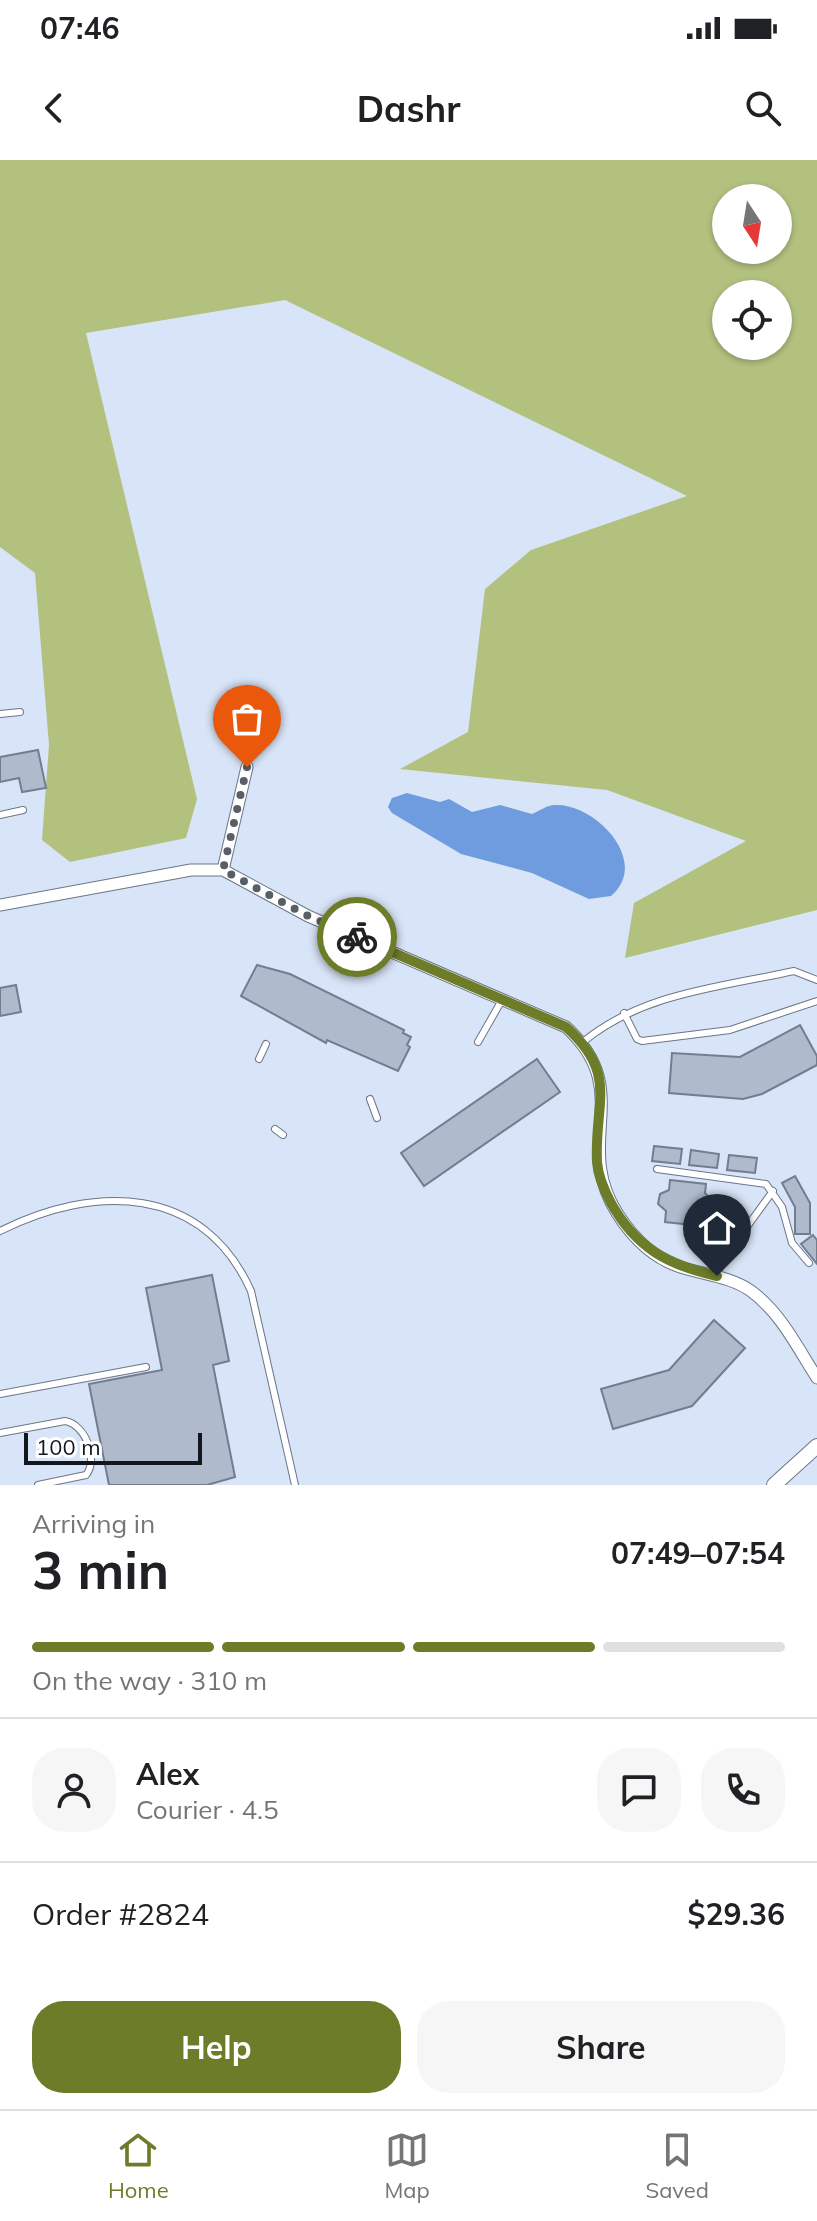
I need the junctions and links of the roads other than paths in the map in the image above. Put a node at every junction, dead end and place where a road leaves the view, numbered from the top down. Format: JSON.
{"nodes":[{"id":1,"x":20,"y":712,"type":"dead end"},
{"id":2,"x":0,"y":714,"type":"edge"},
{"id":3,"x":247,"y":767,"type":"dead end"},
{"id":4,"x":23,"y":810,"type":"dead end"},
{"id":5,"x":0,"y":815,"type":"edge"},
{"id":6,"x":223,"y":870,"type":"junction"},
{"id":7,"x":0,"y":905,"type":"edge"},
{"id":8,"x":817,"y":980,"type":"edge"},
{"id":9,"x":502,"y":999,"type":"junction"},
{"id":10,"x":817,"y":1001,"type":"edge"},
{"id":11,"x":624,"y":1013,"type":"junction"},
{"id":12,"x":478,"y":1042,"type":"dead end"},
{"id":13,"x":583,"y":1042,"type":"junction"},
{"id":14,"x":266,"y":1044,"type":"dead end"},
{"id":15,"x":259,"y":1059,"type":"dead end"},
{"id":16,"x":370,"y":1099,"type":"dead end"},
{"id":17,"x":377,"y":1118,"type":"dead end"},
{"id":18,"x":275,"y":1129,"type":"dead end"},
{"id":19,"x":283,"y":1135,"type":"dead end"},
{"id":20,"x":657,"y":1169,"type":"dead end"},
{"id":21,"x":773,"y":1191,"type":"junction"},
{"id":22,"x":0,"y":1231,"type":"edge"},
{"id":23,"x":809,"y":1263,"type":"dead end"},
{"id":24,"x":717,"y":1276,"type":"junction"},
{"id":25,"x":146,"y":1367,"type":"dead end"},
{"id":26,"x":817,"y":1378,"type":"edge"},
{"id":27,"x":0,"y":1394,"type":"edge"},
{"id":28,"x":0,"y":1433,"type":"edge"},
{"id":29,"x":817,"y":1446,"type":"edge"},
{"id":30,"x":295,"y":1484,"type":"edge"},
{"id":31,"x":38,"y":1485,"type":"edge"},
{"id":32,"x":286,"y":1485,"type":"edge"},
{"id":33,"x":774,"y":1485,"type":"edge"}],
"edges":[{"from":1,"to":2,"type":"lane"},
{"from":3,"to":6,"type":"street"},
{"from":4,"to":5,"type":"lane"},
{"from":6,"to":7,"type":"street"},
{"from":6,"to":9,"type":"street"},
{"from":8,"to":11,"type":"lane"},
{"from":9,"to":12,"type":"lane"},
{"from":9,"to":13,"type":"street"},
{"from":10,"to":11,"type":"lane"},
{"from":11,"to":13,"type":"lane"},
{"from":13,"to":24,"type":"street"},
{"from":14,"to":15,"type":"lane"},
{"from":16,"to":17,"type":"lane"},
{"from":18,"to":19,"type":"lane"},
{"from":20,"to":21,"type":"lane"},
{"from":21,"to":23,"type":"lane"},
{"from":21,"to":24,"type":"lane"},
{"from":22,"to":30,"type":"lane"},
{"from":24,"to":26,"type":"street"},
{"from":25,"to":27,"type":"lane"},
{"from":28,"to":31,"type":"lane"},
{"from":29,"to":33,"type":"street"},
{"from":30,"to":32,"type":"lane"}]}
